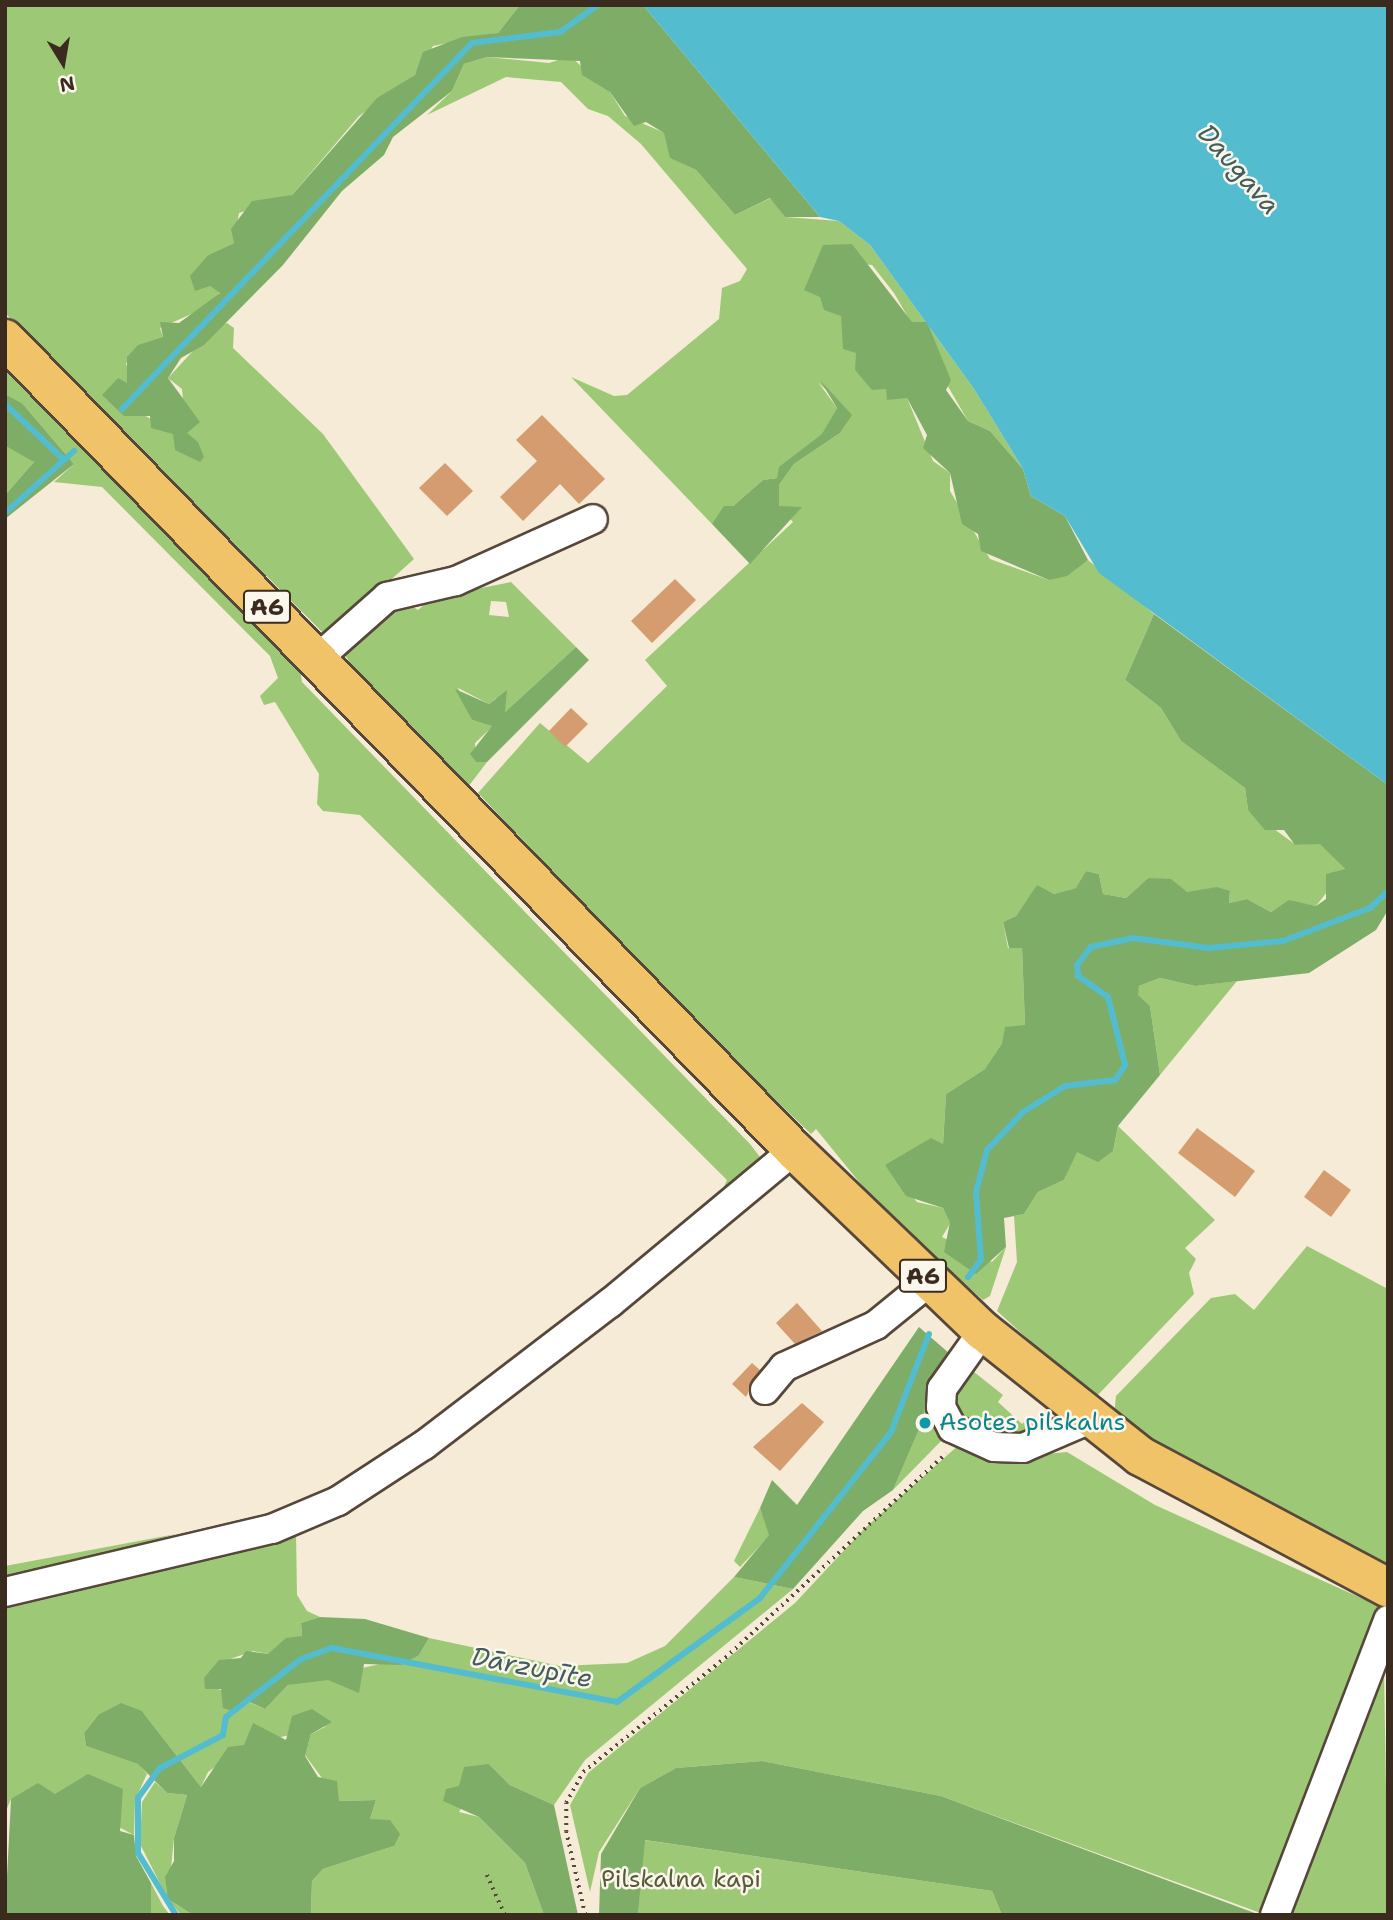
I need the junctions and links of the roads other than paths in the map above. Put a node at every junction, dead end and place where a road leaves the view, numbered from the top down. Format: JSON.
{"nodes":[{"id":1,"x":5,"y":339,"type":"edge"},
{"id":2,"x":593,"y":519,"type":"dead end"},
{"id":3,"x":317,"y":659,"type":"junction"},
{"id":4,"x":794,"y":1150,"type":"junction"},
{"id":5,"x":929,"y":1282,"type":"junction"},
{"id":6,"x":983,"y":1331,"type":"junction"},
{"id":7,"x":765,"y":1390,"type":"dead end"},
{"id":8,"x":1088,"y":1420,"type":"junction"},
{"id":9,"x":1388,"y":1588,"type":"edge"},
{"id":10,"x":5,"y":1592,"type":"edge"},
{"id":11,"x":1388,"y":1620,"type":"edge"},
{"id":12,"x":1275,"y":1915,"type":"edge"}],
"edges":[{"from":1,"to":3,"type":"highway","number":"A6"},
{"from":2,"to":3,"type":"street"},
{"from":3,"to":4,"type":"highway","number":"A6"},
{"from":4,"to":5,"type":"highway","number":"A6"},
{"from":4,"to":10,"type":"street"},
{"from":5,"to":6,"type":"highway","number":"A6"},
{"from":5,"to":7,"type":"street"},
{"from":6,"to":8,"type":"highway","number":"A6"},
{"from":6,"to":8,"type":"street"},
{"from":8,"to":9,"type":"highway","number":"A6"},
{"from":11,"to":12,"type":"street"}]}
